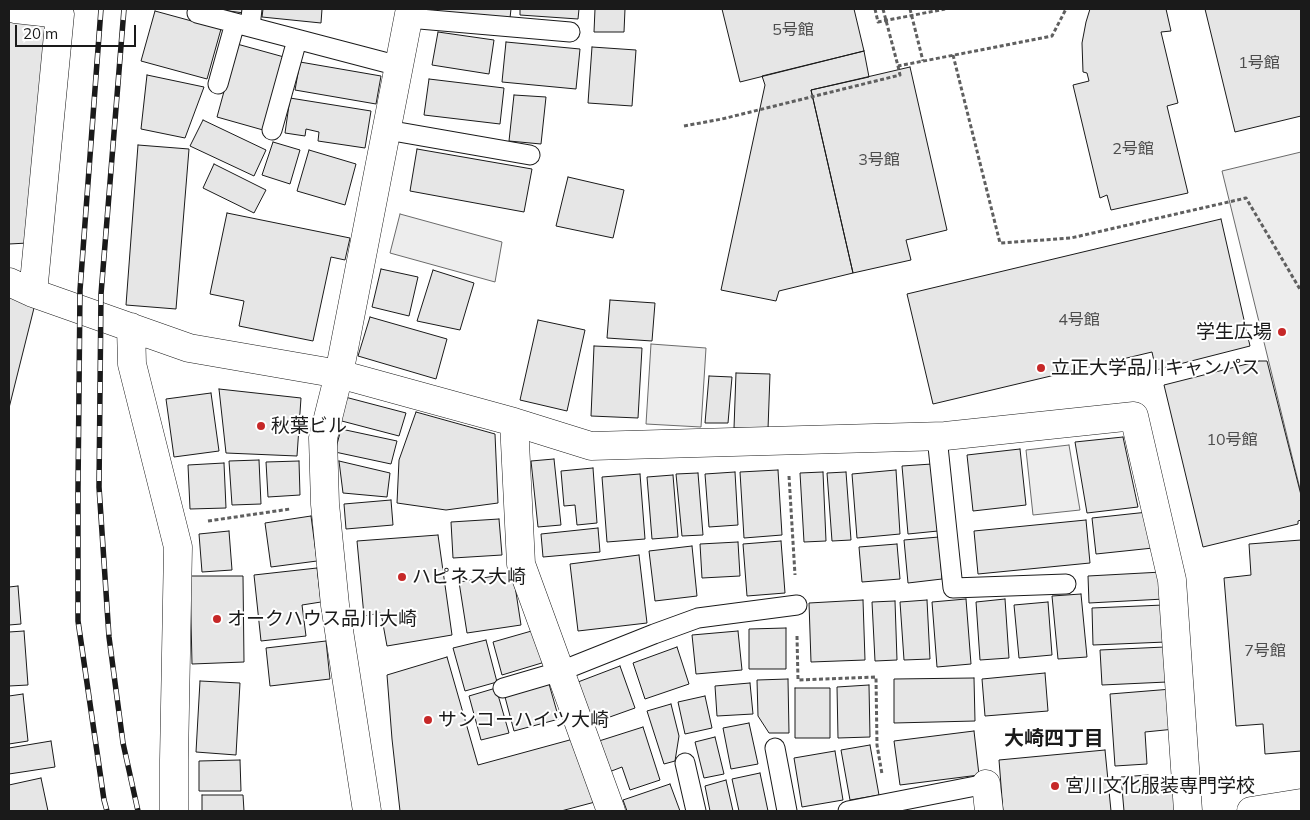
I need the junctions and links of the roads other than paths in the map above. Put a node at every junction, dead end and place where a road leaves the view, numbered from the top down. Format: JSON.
{"nodes":[{"id":1,"x":15,"y":9,"type":"edge"},
{"id":2,"x":198,"y":13,"type":"dead end"},
{"id":3,"x":409,"y":13,"type":"edge"},
{"id":4,"x":246,"y":20,"type":"edge"},
{"id":5,"x":570,"y":32,"type":"dead end"},
{"id":6,"x":297,"y":40,"type":"junction"},
{"id":7,"x":399,"y":66,"type":"junction"},
{"id":8,"x":218,"y":84,"type":"dead end"},
{"id":9,"x":272,"y":130,"type":"dead end"},
{"id":10,"x":387,"y":130,"type":"junction"},
{"id":11,"x":530,"y":155,"type":"dead end"},
{"id":12,"x":9,"y":282,"type":"edge"},
{"id":13,"x":33,"y":292,"type":"junction"},
{"id":14,"x":131,"y":327,"type":"junction"},
{"id":15,"x":339,"y":374,"type":"junction"},
{"id":16,"x":514,"y":422,"type":"junction"},
{"id":17,"x":937,"y":436,"type":"junction"},
{"id":18,"x":1066,"y":584,"type":"dead end"},
{"id":19,"x":797,"y":605,"type":"road end"},
{"id":20,"x":561,"y":672,"type":"junction"},
{"id":21,"x":503,"y":688,"type":"dead end"},
{"id":22,"x":775,"y":748,"type":"dead end"},
{"id":23,"x":685,"y":763,"type":"dead end"},
{"id":24,"x":986,"y":784,"type":"joint"},
{"id":25,"x":1301,"y":802,"type":"edge"},
{"id":26,"x":606,"y":810,"type":"edge"},
{"id":27,"x":174,"y":811,"type":"edge"},
{"id":28,"x":367,"y":811,"type":"edge"},
{"id":29,"x":696,"y":811,"type":"edge"},
{"id":30,"x":787,"y":811,"type":"edge"},
{"id":31,"x":848,"y":811,"type":"edge"},
{"id":32,"x":989,"y":811,"type":"edge"},
{"id":33,"x":1188,"y":811,"type":"edge"},
{"id":34,"x":1251,"y":811,"type":"edge"}],
"edges":[{"from":1,"to":13,"type":"street"},
{"from":2,"to":4,"type":"lane"},
{"from":3,"to":5,"type":"lane"},
{"from":3,"to":7,"type":"street"},
{"from":4,"to":6,"type":"lane"},
{"from":4,"to":8,"type":"lane"},
{"from":6,"to":7,"type":"lane"},
{"from":6,"to":9,"type":"lane"},
{"from":7,"to":10,"type":"street"},
{"from":10,"to":11,"type":"lane"},
{"from":10,"to":15,"type":"street"},
{"from":12,"to":13,"type":"street"},
{"from":13,"to":14,"type":"street"},
{"from":14,"to":15,"type":"street"},
{"from":14,"to":27,"type":"street"},
{"from":15,"to":16,"type":"street"},
{"from":15,"to":28,"type":"street"},
{"from":16,"to":17,"type":"street"},
{"from":16,"to":20,"type":"street"},
{"from":17,"to":18,"type":"lane"},
{"from":17,"to":33,"type":"street"},
{"from":19,"to":20,"type":"lane"},
{"from":20,"to":21,"type":"lane"},
{"from":20,"to":26,"type":"street"},
{"from":22,"to":30,"type":"lane"},
{"from":23,"to":29,"type":"lane"},
{"from":24,"to":31,"type":"lane"},
{"from":24,"to":32,"type":"street"},
{"from":25,"to":34,"type":"street"}]}
